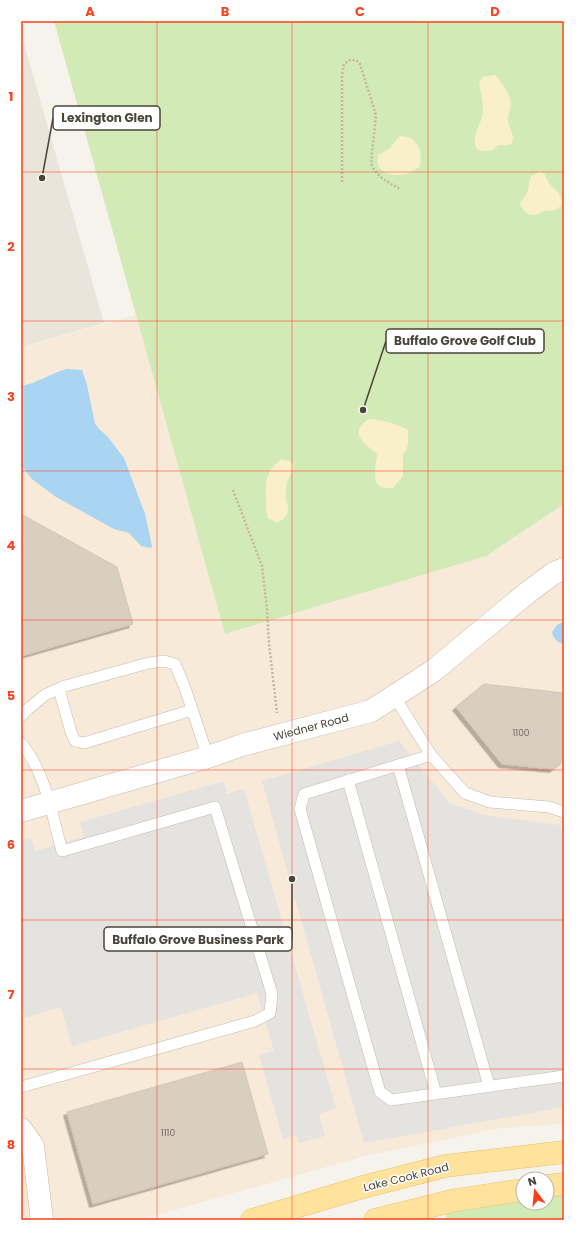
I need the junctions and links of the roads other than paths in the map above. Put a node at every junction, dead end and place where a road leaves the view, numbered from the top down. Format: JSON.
{"nodes":[{"id":1,"x":564,"y":569,"type":"edge"},
{"id":2,"x":59,"y":689,"type":"junction"},
{"id":3,"x":394,"y":696,"type":"junction"},
{"id":4,"x":192,"y":710,"type":"junction"},
{"id":5,"x":21,"y":716,"type":"edge"},
{"id":6,"x":21,"y":743,"type":"edge"},
{"id":7,"x":431,"y":754,"type":"junction"},
{"id":8,"x":208,"y":757,"type":"junction"},
{"id":9,"x":398,"y":765,"type":"junction"},
{"id":10,"x":348,"y":780,"type":"junction"},
{"id":11,"x":49,"y":802,"type":"junction"},
{"id":12,"x":21,"y":811,"type":"edge"},
{"id":13,"x":564,"y":812,"type":"edge"},
{"id":14,"x":564,"y":1076,"type":"edge"},
{"id":15,"x":489,"y":1086,"type":"junction"},
{"id":16,"x":21,"y":1087,"type":"edge"},
{"id":17,"x":436,"y":1094,"type":"junction"},
{"id":18,"x":21,"y":1129,"type":"edge"},
{"id":19,"x":564,"y":1152,"type":"edge"},
{"id":20,"x":515,"y":1191,"type":"edge"},
{"id":21,"x":42,"y":1220,"type":"edge"},
{"id":22,"x":252,"y":1220,"type":"edge"},
{"id":23,"x":375,"y":1220,"type":"edge"}],
"edges":[{"from":1,"to":3,"type":"street","name":"Wiedner Road"},
{"from":2,"to":4,"type":"lane"},
{"from":2,"to":4,"type":"lane"},
{"from":2,"to":5,"type":"lane"},
{"from":3,"to":7,"type":"lane"},
{"from":3,"to":8,"type":"street","name":"Wiedner Road"},
{"from":4,"to":8,"type":"lane"},
{"from":6,"to":11,"type":"lane"},
{"from":7,"to":9,"type":"lane"},
{"from":7,"to":13,"type":"lane"},
{"from":8,"to":11,"type":"street","name":"Wiedner Road"},
{"from":9,"to":10,"type":"lane"},
{"from":9,"to":15,"type":"lane"},
{"from":10,"to":17,"type":"lane"},
{"from":10,"to":17,"type":"lane"},
{"from":11,"to":12,"type":"street","name":"Wiedner Road"},
{"from":11,"to":16,"type":"lane"},
{"from":14,"to":15,"type":"lane"},
{"from":15,"to":17,"type":"lane"},
{"from":18,"to":21,"type":"street"},
{"from":19,"to":22,"type":"main road","name":"Lake Cook Road"},
{"from":20,"to":23,"type":"main road"}]}
